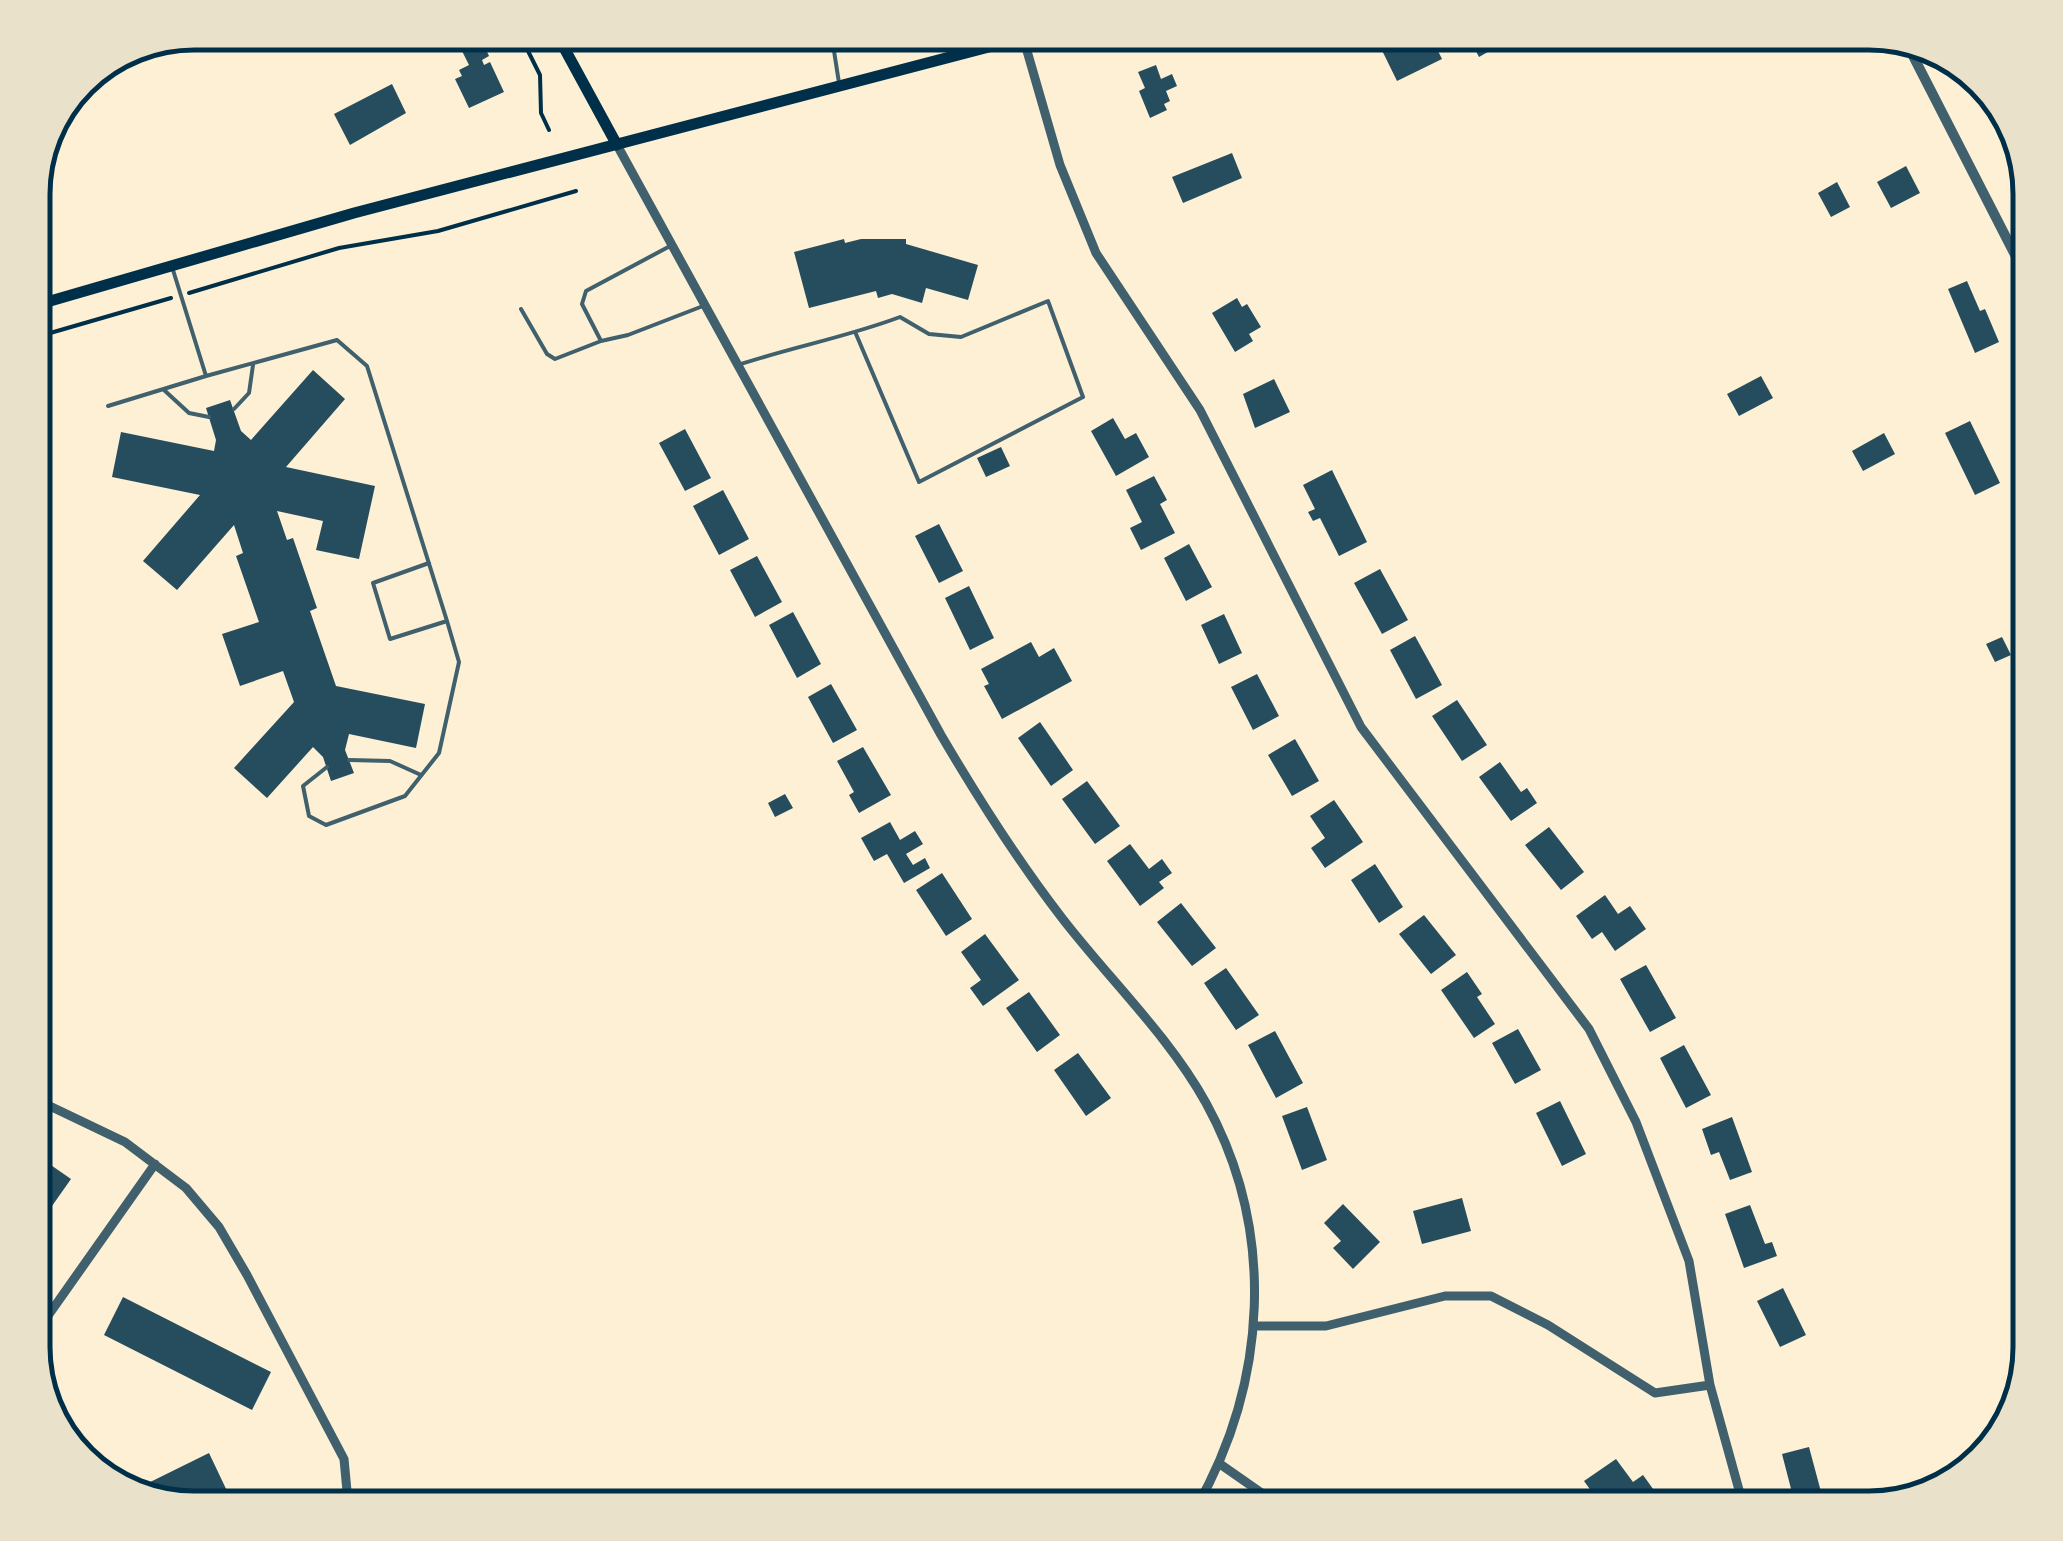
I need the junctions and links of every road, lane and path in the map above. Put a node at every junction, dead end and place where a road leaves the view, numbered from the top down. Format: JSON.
{"nodes":[{"id":1,"x":528,"y":50,"type":"edge"},
{"id":2,"x":566,"y":50,"type":"edge"},
{"id":3,"x":834,"y":50,"type":"edge"},
{"id":4,"x":972,"y":50,"type":"edge"},
{"id":5,"x":1027,"y":50,"type":"edge"},
{"id":6,"x":1914,"y":58,"type":"edge"},
{"id":7,"x":839,"y":84,"type":"junction"},
{"id":8,"x":549,"y":130,"type":"dead end"},
{"id":9,"x":617,"y":145,"type":"junction"},
{"id":10,"x":576,"y":191,"type":"dead end"},
{"id":11,"x":672,"y":245,"type":"junction"},
{"id":12,"x":2013,"y":251,"type":"edge"},
{"id":13,"x":171,"y":265,"type":"junction"},
{"id":14,"x":181,"y":295,"type":"junction"},
{"id":15,"x":50,"y":301,"type":"edge"},
{"id":16,"x":705,"y":306,"type":"junction"},
{"id":17,"x":521,"y":309,"type":"dead end"},
{"id":18,"x":50,"y":333,"type":"edge"},
{"id":19,"x":856,"y":334,"type":"junction"},
{"id":20,"x":601,"y":341,"type":"junction"},
{"id":21,"x":253,"y":365,"type":"junction"},
{"id":22,"x":738,"y":365,"type":"junction"},
{"id":23,"x":206,"y":376,"type":"junction"},
{"id":24,"x":164,"y":390,"type":"junction"},
{"id":25,"x":108,"y":406,"type":"dead end"},
{"id":26,"x":234,"y":410,"type":"dead end"},
{"id":27,"x":209,"y":417,"type":"dead end"},
{"id":28,"x":429,"y":563,"type":"junction"},
{"id":29,"x":448,"y":621,"type":"junction"},
{"id":30,"x":349,"y":760,"type":"dead end"},
{"id":31,"x":327,"y":767,"type":"dead end"},
{"id":32,"x":422,"y":776,"type":"junction"},
{"id":33,"x":50,"y":1106,"type":"edge"},
{"id":34,"x":155,"y":1164,"type":"junction"},
{"id":35,"x":50,"y":1314,"type":"edge"},
{"id":36,"x":1256,"y":1326,"type":"junction"},
{"id":37,"x":1710,"y":1385,"type":"junction"},
{"id":38,"x":1220,"y":1464,"type":"junction"},
{"id":39,"x":347,"y":1491,"type":"edge"},
{"id":40,"x":1205,"y":1491,"type":"edge"},
{"id":41,"x":1259,"y":1491,"type":"edge"},
{"id":42,"x":1739,"y":1491,"type":"edge"}],
"edges":[{"from":1,"to":8,"type":"path"},
{"from":2,"to":9,"type":"main road"},
{"from":3,"to":7,"type":"lane"},
{"from":4,"to":7,"type":"main road"},
{"from":5,"to":37,"type":"street"},
{"from":6,"to":12,"type":"street"},
{"from":7,"to":9,"type":"main road"},
{"from":9,"to":11,"type":"street"},
{"from":9,"to":13,"type":"main road"},
{"from":10,"to":14,"type":"path"},
{"from":11,"to":16,"type":"street"},
{"from":11,"to":20,"type":"lane"},
{"from":13,"to":14,"type":"lane"},
{"from":13,"to":15,"type":"main road"},
{"from":14,"to":18,"type":"path"},
{"from":14,"to":23,"type":"lane"},
{"from":16,"to":20,"type":"lane"},
{"from":16,"to":22,"type":"street"},
{"from":17,"to":20,"type":"lane"},
{"from":19,"to":19,"type":"lane"},
{"from":19,"to":22,"type":"lane"},
{"from":21,"to":23,"type":"lane"},
{"from":21,"to":26,"type":"lane"},
{"from":21,"to":28,"type":"lane"},
{"from":22,"to":36,"type":"street"},
{"from":23,"to":24,"type":"lane"},
{"from":24,"to":25,"type":"lane"},
{"from":24,"to":27,"type":"lane"},
{"from":28,"to":29,"type":"lane"},
{"from":28,"to":29,"type":"lane"},
{"from":29,"to":32,"type":"lane"},
{"from":30,"to":32,"type":"lane"},
{"from":31,"to":32,"type":"lane"},
{"from":33,"to":34,"type":"street"},
{"from":34,"to":35,"type":"street"},
{"from":34,"to":39,"type":"street"},
{"from":36,"to":37,"type":"street"},
{"from":36,"to":38,"type":"street"},
{"from":37,"to":42,"type":"street"},
{"from":38,"to":40,"type":"street"},
{"from":38,"to":41,"type":"street"}]}
